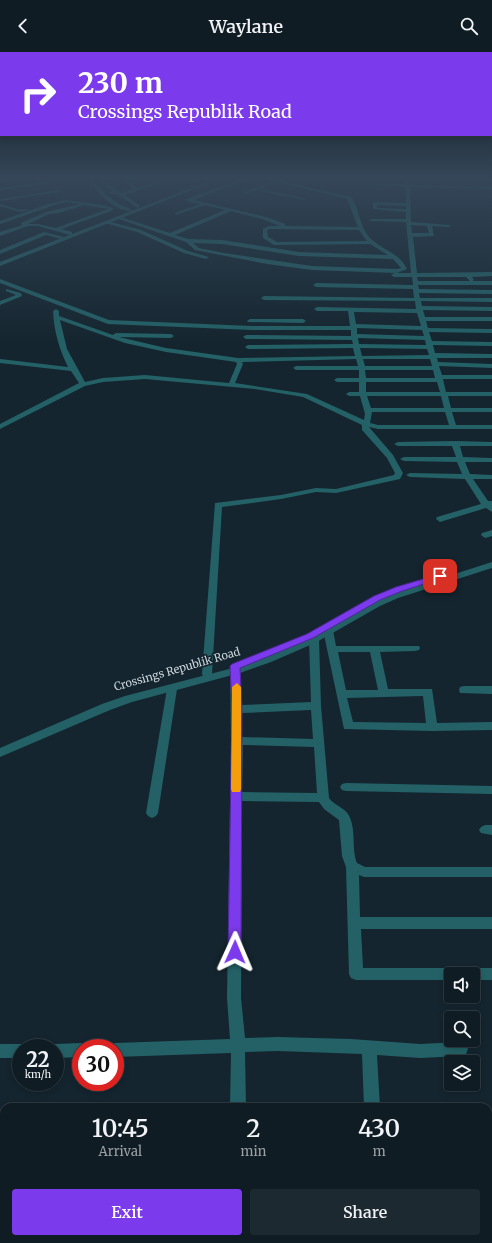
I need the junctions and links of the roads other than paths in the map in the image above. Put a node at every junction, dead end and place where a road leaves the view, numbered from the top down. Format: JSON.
{"nodes":[{"id":1,"x":12,"y":233,"type":"edge"},
{"id":2,"x":36,"y":233,"type":"edge"},
{"id":3,"x":65,"y":233,"type":"edge"},
{"id":4,"x":74,"y":233,"type":"edge"},
{"id":5,"x":80,"y":233,"type":"edge"},
{"id":6,"x":143,"y":233,"type":"edge"},
{"id":7,"x":163,"y":233,"type":"edge"},
{"id":8,"x":175,"y":233,"type":"edge"},
{"id":9,"x":265,"y":233,"type":"edge"},
{"id":10,"x":364,"y":233,"type":"edge"},
{"id":11,"x":431,"y":233,"type":"edge"},
{"id":12,"x":70,"y":234,"type":"junction"},
{"id":13,"x":42,"y":235,"type":"junction"},
{"id":14,"x":170,"y":235,"type":"junction"},
{"id":15,"x":410,"y":235,"type":"joint"},
{"id":16,"x":61,"y":237,"type":"junction"},
{"id":17,"x":0,"y":239,"type":"edge"},
{"id":18,"x":188,"y":241,"type":"junction"},
{"id":19,"x":371,"y":242,"type":"junction"},
{"id":20,"x":0,"y":252,"type":"edge"},
{"id":21,"x":394,"y":257,"type":"junction"},
{"id":22,"x":0,"y":260,"type":"edge"},
{"id":23,"x":0,"y":264,"type":"edge"},
{"id":24,"x":492,"y":274,"type":"edge"},
{"id":25,"x":415,"y":275,"type":"junction"},
{"id":26,"x":468,"y":275,"type":"junction"},
{"id":27,"x":0,"y":281,"type":"edge"},
{"id":28,"x":473,"y":283,"type":"junction"},
{"id":29,"x":492,"y":283,"type":"edge"},
{"id":30,"x":316,"y":285,"type":"dead end"},
{"id":31,"x":0,"y":287,"type":"edge"},
{"id":32,"x":416,"y":287,"type":"junction"},
{"id":33,"x":479,"y":292,"type":"junction"},
{"id":34,"x":492,"y":292,"type":"edge"},
{"id":35,"x":31,"y":293,"type":"junction"},
{"id":36,"x":19,"y":296,"type":"junction"},
{"id":37,"x":264,"y":298,"type":"dead end"},
{"id":38,"x":418,"y":299,"type":"junction"},
{"id":39,"x":492,"y":300,"type":"edge"},
{"id":40,"x":0,"y":303,"type":"edge"},
{"id":41,"x":62,"y":305,"type":"junction"},
{"id":42,"x":475,"y":308,"type":"junction"},
{"id":43,"x":317,"y":309,"type":"dead end"},
{"id":44,"x":492,"y":309,"type":"edge"},
{"id":45,"x":350,"y":310,"type":"junction"},
{"id":46,"x":420,"y":310,"type":"junction"},
{"id":47,"x":56,"y":317,"type":"junction"},
{"id":48,"x":422,"y":319,"type":"junction"},
{"id":49,"x":478,"y":319,"type":"junction"},
{"id":50,"x":492,"y":319,"type":"edge"},
{"id":51,"x":250,"y":321,"type":"dead end"},
{"id":52,"x":282,"y":321,"type":"junction"},
{"id":53,"x":314,"y":321,"type":"dead end"},
{"id":54,"x":345,"y":321,"type":"dead end"},
{"id":55,"x":115,"y":322,"type":"junction"},
{"id":56,"x":176,"y":324,"type":"junction"},
{"id":57,"x":353,"y":325,"type":"junction"},
{"id":58,"x":284,"y":328,"type":"junction"},
{"id":59,"x":425,"y":329,"type":"junction"},
{"id":60,"x":483,"y":331,"type":"junction"},
{"id":61,"x":492,"y":331,"type":"edge"},
{"id":62,"x":108,"y":336,"type":"junction"},
{"id":63,"x":171,"y":336,"type":"junction"},
{"id":64,"x":246,"y":337,"type":"dead end"},
{"id":65,"x":355,"y":337,"type":"junction"},
{"id":66,"x":285,"y":338,"type":"junction"},
{"id":67,"x":429,"y":343,"type":"junction"},
{"id":68,"x":356,"y":346,"type":"junction"},
{"id":69,"x":491,"y":346,"type":"edge"},
{"id":70,"x":248,"y":347,"type":"dead end"},
{"id":71,"x":284,"y":347,"type":"junction"},
{"id":72,"x":166,"y":350,"type":"junction"},
{"id":73,"x":434,"y":356,"type":"junction"},
{"id":74,"x":492,"y":356,"type":"edge"},
{"id":75,"x":284,"y":358,"type":"junction"},
{"id":76,"x":358,"y":358,"type":"junction"},
{"id":77,"x":238,"y":360,"type":"junction"},
{"id":78,"x":0,"y":361,"type":"edge"},
{"id":79,"x":437,"y":366,"type":"junction"},
{"id":80,"x":492,"y":366,"type":"edge"},
{"id":81,"x":296,"y":368,"type":"dead end"},
{"id":82,"x":362,"y":368,"type":"junction"},
{"id":83,"x":72,"y":369,"type":"junction"},
{"id":84,"x":492,"y":377,"type":"edge"},
{"id":85,"x":439,"y":378,"type":"junction"},
{"id":86,"x":337,"y":380,"type":"dead end"},
{"id":87,"x":363,"y":380,"type":"junction"},
{"id":88,"x":84,"y":384,"type":"junction"},
{"id":89,"x":231,"y":385,"type":"junction"},
{"id":90,"x":363,"y":393,"type":"junction"},
{"id":91,"x":349,"y":394,"type":"dead end"},
{"id":92,"x":445,"y":394,"type":"junction"},
{"id":93,"x":492,"y":394,"type":"edge"},
{"id":94,"x":448,"y":409,"type":"junction"},
{"id":95,"x":368,"y":410,"type":"junction"},
{"id":96,"x":492,"y":410,"type":"edge"},
{"id":97,"x":366,"y":424,"type":"junction"},
{"id":98,"x":0,"y":427,"type":"edge"},
{"id":99,"x":453,"y":427,"type":"junction"},
{"id":100,"x":492,"y":427,"type":"edge"},
{"id":101,"x":398,"y":444,"type":"dead end"},
{"id":102,"x":455,"y":444,"type":"junction"},
{"id":103,"x":492,"y":444,"type":"edge"},
{"id":104,"x":404,"y":459,"type":"dead end"},
{"id":105,"x":459,"y":459,"type":"junction"},
{"id":106,"x":492,"y":460,"type":"edge"},
{"id":107,"x":410,"y":475,"type":"dead end"},
{"id":108,"x":468,"y":478,"type":"junction"},
{"id":109,"x":492,"y":478,"type":"edge"},
{"id":110,"x":490,"y":506,"type":"edge"},
{"id":111,"x":440,"y":519,"type":"dead end"},
{"id":112,"x":492,"y":561,"type":"edge"},
{"id":113,"x":492,"y":565,"type":"edge"},
{"id":114,"x":328,"y":630,"type":"junction"},
{"id":115,"x":314,"y":639,"type":"junction"},
{"id":116,"x":415,"y":648,"type":"dead end"},
{"id":117,"x":334,"y":649,"type":"junction"},
{"id":118,"x":374,"y":649,"type":"junction"},
{"id":119,"x":236,"y":669,"type":"junction"},
{"id":120,"x":207,"y":674,"type":"junction"},
{"id":121,"x":172,"y":689,"type":"junction"},
{"id":122,"x":464,"y":690,"type":"dead end"},
{"id":123,"x":492,"y":690,"type":"edge"},
{"id":124,"x":384,"y":693,"type":"junction"},
{"id":125,"x":342,"y":694,"type":"junction"},
{"id":126,"x":316,"y":706,"type":"junction"},
{"id":127,"x":237,"y":709,"type":"junction"},
{"id":128,"x":492,"y":726,"type":"edge"},
{"id":129,"x":432,"y":727,"type":"junction"},
{"id":130,"x":237,"y":741,"type":"junction"},
{"id":131,"x":319,"y":743,"type":"junction"},
{"id":132,"x":0,"y":746,"type":"edge"},
{"id":133,"x":0,"y":753,"type":"edge"},
{"id":134,"x":346,"y":787,"type":"dead end"},
{"id":135,"x":492,"y":790,"type":"edge"},
{"id":136,"x":236,"y":796,"type":"junction"},
{"id":137,"x":323,"y":798,"type":"junction"},
{"id":138,"x":152,"y":813,"type":"dead end"},
{"id":139,"x":352,"y":868,"type":"junction"},
{"id":140,"x":492,"y":872,"type":"edge"},
{"id":141,"x":354,"y":923,"type":"junction"},
{"id":142,"x":492,"y":923,"type":"edge"},
{"id":143,"x":444,"y":974,"type":"edge"},
{"id":144,"x":480,"y":974,"type":"edge"},
{"id":145,"x":492,"y":974,"type":"edge"},
{"id":146,"x":238,"y":1045,"type":"junction"},
{"id":147,"x":369,"y":1048,"type":"junction"},
{"id":148,"x":0,"y":1050,"type":"edge"},
{"id":149,"x":124,"y":1050,"type":"edge"},
{"id":150,"x":461,"y":1050,"type":"dead end"},
{"id":151,"x":12,"y":1051,"type":"edge"},
{"id":152,"x":238,"y":1103,"type":"edge"},
{"id":153,"x":372,"y":1103,"type":"edge"}],
"edges":[{"from":1,"to":17,"type":"street"},
{"from":2,"to":13,"type":"street"},
{"from":3,"to":12,"type":"street"},
{"from":4,"to":12,"type":"street"},
{"from":5,"to":23,"type":"street"},
{"from":6,"to":25,"type":"street"},
{"from":7,"to":14,"type":"street"},
{"from":8,"to":14,"type":"street"},
{"from":9,"to":19,"type":"street"},
{"from":10,"to":19,"type":"street"},
{"from":11,"to":15,"type":"street"},
{"from":12,"to":16,"type":"street"},
{"from":13,"to":16,"type":"street"},
{"from":13,"to":20,"type":"street"},
{"from":14,"to":18,"type":"street"},
{"from":15,"to":25,"type":"street"},
{"from":16,"to":22,"type":"street"},
{"from":18,"to":21,"type":"street"},
{"from":18,"to":21,"type":"street"},
{"from":19,"to":21,"type":"street"},
{"from":24,"to":26,"type":"street"},
{"from":25,"to":26,"type":"street"},
{"from":25,"to":32,"type":"street"},
{"from":26,"to":28,"type":"street"},
{"from":27,"to":35,"type":"street"},
{"from":28,"to":29,"type":"street"},
{"from":28,"to":32,"type":"street"},
{"from":28,"to":33,"type":"street"},
{"from":30,"to":32,"type":"street"},
{"from":31,"to":36,"type":"street"},
{"from":32,"to":33,"type":"street"},
{"from":32,"to":38,"type":"street"},
{"from":33,"to":34,"type":"street"},
{"from":35,"to":36,"type":"street"},
{"from":35,"to":41,"type":"street"},
{"from":36,"to":40,"type":"street"},
{"from":37,"to":38,"type":"street"},
{"from":38,"to":39,"type":"street"},
{"from":38,"to":46,"type":"street"},
{"from":41,"to":47,"type":"street"},
{"from":41,"to":55,"type":"street"},
{"from":42,"to":44,"type":"street"},
{"from":42,"to":46,"type":"street"},
{"from":42,"to":49,"type":"street"},
{"from":43,"to":45,"type":"street"},
{"from":45,"to":46,"type":"street"},
{"from":45,"to":57,"type":"street"},
{"from":46,"to":48,"type":"street"},
{"from":47,"to":62,"type":"street"},
{"from":47,"to":83,"type":"street"},
{"from":48,"to":49,"type":"street"},
{"from":48,"to":59,"type":"street"},
{"from":49,"to":50,"type":"street"},
{"from":49,"to":60,"type":"street"},
{"from":51,"to":52,"type":"street"},
{"from":52,"to":53,"type":"street"},
{"from":52,"to":58,"type":"street"},
{"from":54,"to":57,"type":"street"},
{"from":55,"to":56,"type":"street"},
{"from":55,"to":62,"type":"street"},
{"from":56,"to":58,"type":"street"},
{"from":56,"to":63,"type":"street"},
{"from":57,"to":58,"type":"street"},
{"from":57,"to":59,"type":"street"},
{"from":57,"to":65,"type":"street"},
{"from":58,"to":66,"type":"street"},
{"from":59,"to":60,"type":"street"},
{"from":59,"to":67,"type":"street"},
{"from":60,"to":61,"type":"street"},
{"from":60,"to":69,"type":"street"},
{"from":62,"to":63,"type":"street"},
{"from":62,"to":72,"type":"street"},
{"from":63,"to":72,"type":"street"},
{"from":64,"to":66,"type":"street"},
{"from":65,"to":66,"type":"street"},
{"from":65,"to":67,"type":"street"},
{"from":65,"to":68,"type":"street"},
{"from":66,"to":71,"type":"street"},
{"from":67,"to":68,"type":"street"},
{"from":67,"to":69,"type":"street"},
{"from":67,"to":73,"type":"street"},
{"from":68,"to":71,"type":"street"},
{"from":68,"to":76,"type":"street"},
{"from":70,"to":71,"type":"street"},
{"from":71,"to":75,"type":"street"},
{"from":72,"to":77,"type":"street"},
{"from":73,"to":74,"type":"street"},
{"from":73,"to":76,"type":"street"},
{"from":73,"to":79,"type":"street"},
{"from":75,"to":76,"type":"street"},
{"from":75,"to":77,"type":"street"},
{"from":76,"to":82,"type":"street"},
{"from":77,"to":89,"type":"street"},
{"from":78,"to":83,"type":"street"},
{"from":79,"to":80,"type":"street"},
{"from":79,"to":82,"type":"street"},
{"from":79,"to":85,"type":"street"},
{"from":81,"to":82,"type":"street"},
{"from":82,"to":87,"type":"street"},
{"from":83,"to":88,"type":"street"},
{"from":84,"to":85,"type":"street"},
{"from":85,"to":87,"type":"street"},
{"from":85,"to":92,"type":"street"},
{"from":86,"to":87,"type":"street"},
{"from":87,"to":90,"type":"street"},
{"from":88,"to":89,"type":"street"},
{"from":88,"to":98,"type":"street"},
{"from":89,"to":97,"type":"street"},
{"from":90,"to":91,"type":"street"},
{"from":90,"to":92,"type":"street"},
{"from":90,"to":95,"type":"street"},
{"from":92,"to":93,"type":"street"},
{"from":92,"to":94,"type":"street"},
{"from":94,"to":95,"type":"street"},
{"from":94,"to":96,"type":"street"},
{"from":94,"to":99,"type":"street"},
{"from":95,"to":97,"type":"street"},
{"from":97,"to":99,"type":"street"},
{"from":97,"to":120,"type":"street"},
{"from":99,"to":100,"type":"street"},
{"from":101,"to":102,"type":"street"},
{"from":102,"to":103,"type":"street"},
{"from":102,"to":105,"type":"street"},
{"from":104,"to":105,"type":"street"},
{"from":105,"to":106,"type":"street"},
{"from":105,"to":108,"type":"street"},
{"from":107,"to":108,"type":"street"},
{"from":108,"to":109,"type":"street"},
{"from":108,"to":110,"type":"street"},
{"from":110,"to":111,"type":"street"},
{"from":112,"to":119,"type":"street","name":"Crossings Republik Road"},
{"from":113,"to":114,"type":"street"},
{"from":114,"to":115,"type":"street"},
{"from":114,"to":117,"type":"street"},
{"from":115,"to":119,"type":"street"},
{"from":115,"to":126,"type":"street"},
{"from":116,"to":118,"type":"street"},
{"from":117,"to":118,"type":"street"},
{"from":117,"to":125,"type":"street"},
{"from":118,"to":124,"type":"street"},
{"from":119,"to":120,"type":"street","name":"Crossings Republik Road"},
{"from":119,"to":121,"type":"street"},
{"from":119,"to":127,"type":"street"},
{"from":120,"to":132,"type":"street","name":"Crossings Republik Road"},
{"from":121,"to":133,"type":"street"},
{"from":121,"to":138,"type":"street"},
{"from":122,"to":123,"type":"street"},
{"from":124,"to":125,"type":"street"},
{"from":124,"to":129,"type":"street"},
{"from":125,"to":129,"type":"street"},
{"from":126,"to":127,"type":"street"},
{"from":126,"to":131,"type":"street"},
{"from":127,"to":130,"type":"street"},
{"from":128,"to":129,"type":"street"},
{"from":130,"to":131,"type":"street"},
{"from":130,"to":136,"type":"street"},
{"from":131,"to":137,"type":"street"},
{"from":134,"to":135,"type":"street"},
{"from":136,"to":137,"type":"street"},
{"from":136,"to":146,"type":"street"},
{"from":137,"to":139,"type":"street"},
{"from":139,"to":140,"type":"street"},
{"from":139,"to":141,"type":"street"},
{"from":141,"to":142,"type":"street"},
{"from":141,"to":143,"type":"street"},
{"from":144,"to":145,"type":"street"},
{"from":146,"to":147,"type":"street"},
{"from":146,"to":149,"type":"street"},
{"from":146,"to":152,"type":"street"},
{"from":147,"to":150,"type":"street"},
{"from":147,"to":153,"type":"street"},
{"from":148,"to":151,"type":"street"}]}
